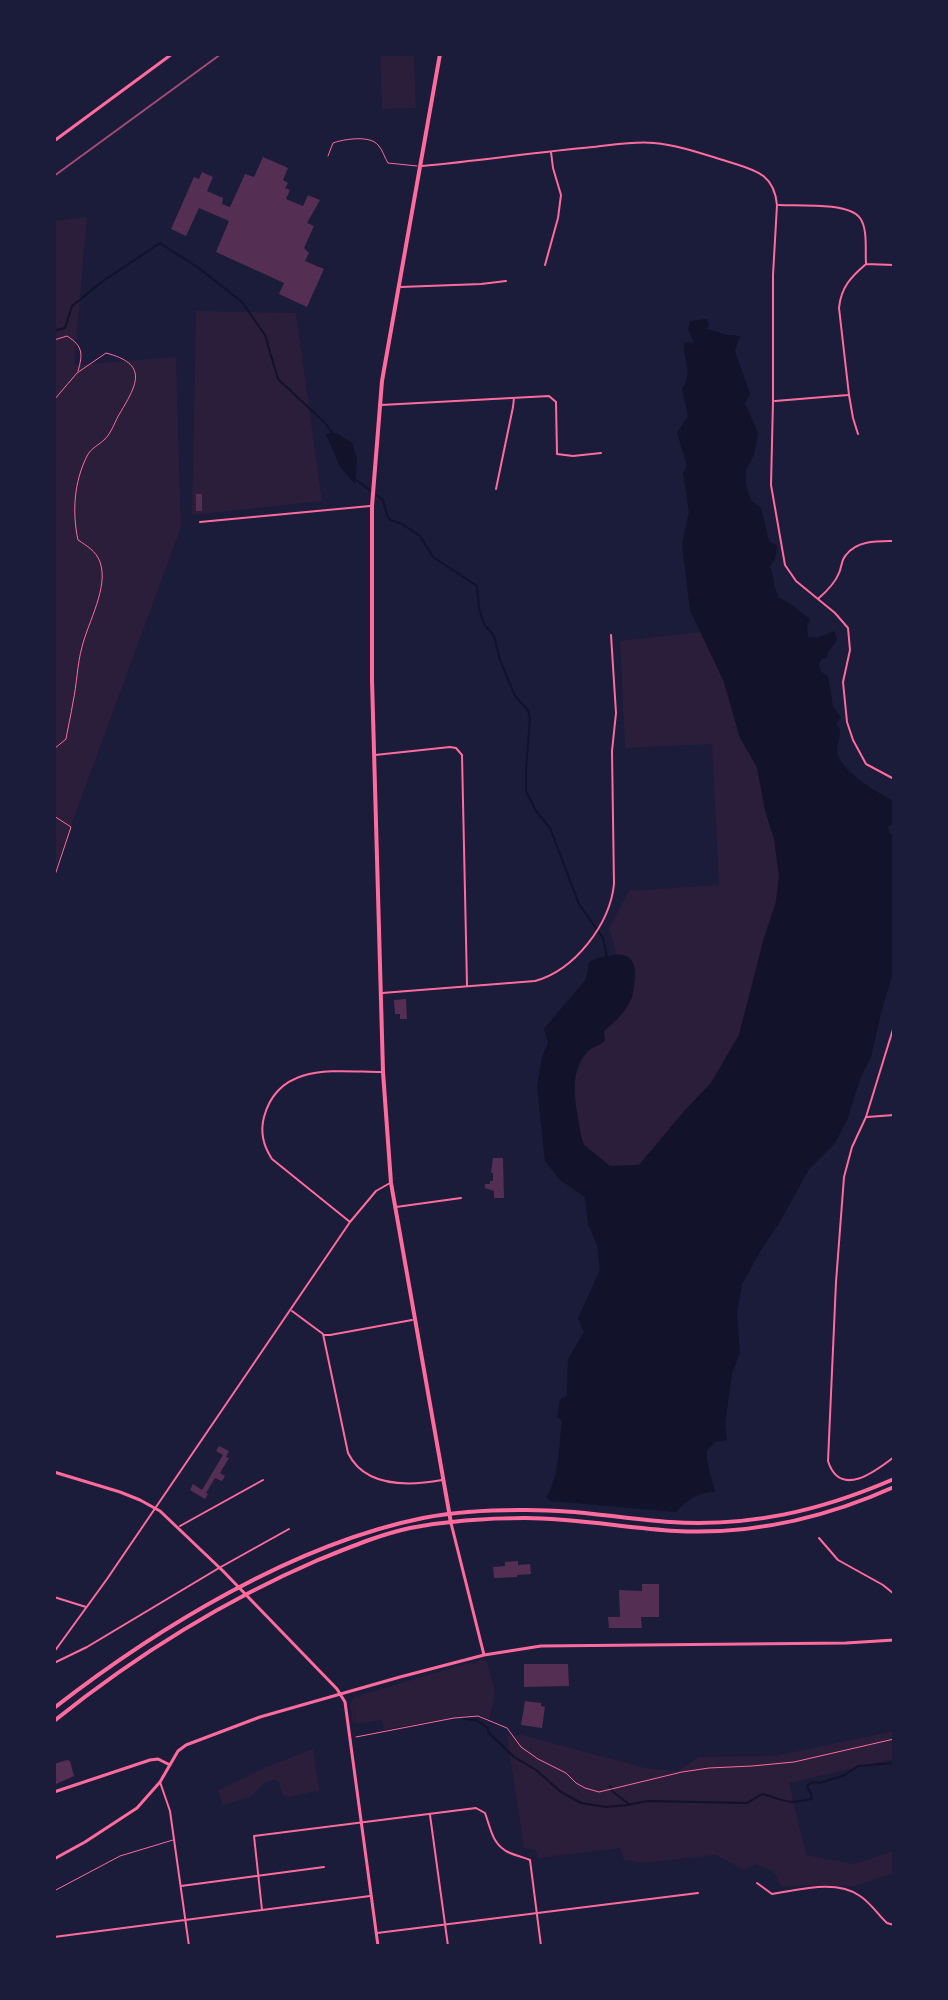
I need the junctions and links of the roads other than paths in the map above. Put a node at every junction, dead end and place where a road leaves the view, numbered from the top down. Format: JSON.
{"nodes":[{"id":1,"x":172,"y":54,"type":"edge"},
{"id":2,"x":440,"y":54,"type":"edge"},
{"id":3,"x":54,"y":141,"type":"edge"},
{"id":4,"x":551,"y":151,"type":"junction"},
{"id":5,"x":328,"y":156,"type":"dead end"},
{"id":6,"x":420,"y":167,"type":"junction"},
{"id":7,"x":777,"y":205,"type":"junction"},
{"id":8,"x":866,"y":264,"type":"junction"},
{"id":9,"x":545,"y":265,"type":"dead end"},
{"id":10,"x":894,"y":265,"type":"edge"},
{"id":11,"x":506,"y":281,"type":"dead end"},
{"id":12,"x":399,"y":287,"type":"junction"},
{"id":13,"x":849,"y":395,"type":"junction"},
{"id":14,"x":514,"y":397,"type":"junction"},
{"id":15,"x":773,"y":401,"type":"junction"},
{"id":16,"x":380,"y":405,"type":"junction"},
{"id":17,"x":858,"y":434,"type":"dead end"},
{"id":18,"x":601,"y":453,"type":"dead end"},
{"id":19,"x":496,"y":489,"type":"dead end"},
{"id":20,"x":372,"y":506,"type":"junction"},
{"id":21,"x":200,"y":522,"type":"dead end"},
{"id":22,"x":894,"y":541,"type":"edge"},
{"id":23,"x":819,"y":599,"type":"junction"},
{"id":24,"x":611,"y":635,"type":"dead end"},
{"id":25,"x":374,"y":755,"type":"junction"},
{"id":26,"x":894,"y":779,"type":"edge"},
{"id":27,"x":467,"y":986,"type":"junction"},
{"id":28,"x":382,"y":993,"type":"junction"},
{"id":29,"x":894,"y":1026,"type":"edge"},
{"id":30,"x":383,"y":1072,"type":"junction"},
{"id":31,"x":894,"y":1115,"type":"edge"},
{"id":32,"x":866,"y":1117,"type":"junction"},
{"id":33,"x":391,"y":1183,"type":"junction"},
{"id":34,"x":461,"y":1198,"type":"dead end"},
{"id":35,"x":395,"y":1207,"type":"junction"},
{"id":36,"x":350,"y":1222,"type":"junction"},
{"id":37,"x":290,"y":1310,"type":"junction"},
{"id":38,"x":414,"y":1320,"type":"junction"},
{"id":39,"x":323,"y":1334,"type":"junction"},
{"id":40,"x":894,"y":1457,"type":"edge"},
{"id":41,"x":56,"y":1472,"type":"edge"},
{"id":42,"x":894,"y":1479,"type":"edge"},
{"id":43,"x":263,"y":1480,"type":"dead end"},
{"id":44,"x":443,"y":1480,"type":"junction"},
{"id":45,"x":54,"y":1482,"type":"edge"},
{"id":46,"x":894,"y":1487,"type":"edge"},
{"id":47,"x":156,"y":1508,"type":"junction"},
{"id":48,"x":449,"y":1514,"type":"junction"},
{"id":49,"x":451,"y":1523,"type":"junction"},
{"id":50,"x":179,"y":1527,"type":"junction"},
{"id":51,"x":289,"y":1529,"type":"dead end"},
{"id":52,"x":819,"y":1538,"type":"dead end"},
{"id":53,"x":219,"y":1568,"type":"junction"},
{"id":54,"x":239,"y":1588,"type":"junction"},
{"id":55,"x":894,"y":1594,"type":"edge"},
{"id":56,"x":246,"y":1595,"type":"junction"},
{"id":57,"x":54,"y":1597,"type":"edge"},
{"id":58,"x":87,"y":1607,"type":"junction"},
{"id":59,"x":894,"y":1640,"type":"edge"},
{"id":60,"x":54,"y":1652,"type":"edge"},
{"id":61,"x":484,"y":1655,"type":"junction"},
{"id":62,"x":54,"y":1663,"type":"edge"},
{"id":63,"x":341,"y":1695,"type":"junction"},
{"id":64,"x":54,"y":1708,"type":"edge"},
{"id":65,"x":54,"y":1721,"type":"edge"},
{"id":66,"x":170,"y":1765,"type":"junction"},
{"id":67,"x":160,"y":1782,"type":"junction"},
{"id":68,"x":54,"y":1792,"type":"edge"},
{"id":69,"x":430,"y":1814,"type":"junction"},
{"id":70,"x":362,"y":1822,"type":"junction"},
{"id":71,"x":174,"y":1840,"type":"junction"},
{"id":72,"x":54,"y":1859,"type":"edge"},
{"id":73,"x":324,"y":1867,"type":"dead end"},
{"id":74,"x":258,"y":1876,"type":"junction"},
{"id":75,"x":757,"y":1883,"type":"dead end"},
{"id":76,"x":180,"y":1886,"type":"junction"},
{"id":77,"x":54,"y":1891,"type":"edge"},
{"id":78,"x":698,"y":1893,"type":"dead end"},
{"id":79,"x":371,"y":1895,"type":"junction"},
{"id":80,"x":262,"y":1910,"type":"junction"},
{"id":81,"x":537,"y":1913,"type":"junction"},
{"id":82,"x":185,"y":1920,"type":"junction"},
{"id":83,"x":446,"y":1924,"type":"junction"},
{"id":84,"x":894,"y":1925,"type":"edge"},
{"id":85,"x":376,"y":1934,"type":"junction"},
{"id":86,"x":54,"y":1937,"type":"edge"},
{"id":87,"x":189,"y":1946,"type":"edge"},
{"id":88,"x":378,"y":1946,"type":"edge"},
{"id":89,"x":448,"y":1946,"type":"edge"},
{"id":90,"x":541,"y":1946,"type":"edge"}],
"edges":[{"from":1,"to":3,"type":"street"},
{"from":2,"to":6,"type":"main road"},
{"from":4,"to":6,"type":"street"},
{"from":4,"to":7,"type":"street"},
{"from":4,"to":9,"type":"street"},
{"from":5,"to":6,"type":"lane"},
{"from":6,"to":12,"type":"main road"},
{"from":7,"to":8,"type":"street"},
{"from":7,"to":15,"type":"street"},
{"from":8,"to":10,"type":"street"},
{"from":8,"to":13,"type":"street"},
{"from":11,"to":12,"type":"street"},
{"from":12,"to":16,"type":"main road"},
{"from":13,"to":15,"type":"street"},
{"from":13,"to":17,"type":"street"},
{"from":14,"to":16,"type":"street"},
{"from":14,"to":18,"type":"street"},
{"from":14,"to":19,"type":"street"},
{"from":15,"to":23,"type":"street"},
{"from":16,"to":20,"type":"main road"},
{"from":20,"to":21,"type":"street"},
{"from":20,"to":25,"type":"main road"},
{"from":22,"to":23,"type":"street"},
{"from":23,"to":26,"type":"street"},
{"from":24,"to":27,"type":"street"},
{"from":25,"to":27,"type":"street"},
{"from":25,"to":28,"type":"main road"},
{"from":27,"to":28,"type":"street"},
{"from":28,"to":30,"type":"main road"},
{"from":29,"to":32,"type":"street"},
{"from":30,"to":33,"type":"main road"},
{"from":30,"to":36,"type":"street"},
{"from":31,"to":32,"type":"street"},
{"from":32,"to":40,"type":"street"},
{"from":33,"to":35,"type":"main road"},
{"from":33,"to":36,"type":"street"},
{"from":34,"to":35,"type":"street"},
{"from":35,"to":38,"type":"main road"},
{"from":36,"to":37,"type":"street"},
{"from":37,"to":39,"type":"street"},
{"from":37,"to":47,"type":"street"},
{"from":38,"to":39,"type":"street"},
{"from":38,"to":44,"type":"main road"},
{"from":39,"to":44,"type":"street"},
{"from":41,"to":45,"type":"street"},
{"from":41,"to":47,"type":"street"},
{"from":42,"to":48,"type":"main road"},
{"from":43,"to":50,"type":"street"},
{"from":44,"to":48,"type":"main road"},
{"from":46,"to":49,"type":"main road"},
{"from":47,"to":50,"type":"street"},
{"from":47,"to":58,"type":"street"},
{"from":48,"to":49,"type":"main road"},
{"from":48,"to":54,"type":"main road"},
{"from":49,"to":56,"type":"main road"},
{"from":49,"to":61,"type":"street"},
{"from":50,"to":53,"type":"street"},
{"from":51,"to":53,"type":"street"},
{"from":52,"to":55,"type":"street"},
{"from":53,"to":54,"type":"street"},
{"from":53,"to":62,"type":"street"},
{"from":54,"to":56,"type":"street"},
{"from":54,"to":64,"type":"main road"},
{"from":56,"to":63,"type":"street"},
{"from":56,"to":65,"type":"main road"},
{"from":57,"to":58,"type":"street"},
{"from":58,"to":60,"type":"street"},
{"from":59,"to":61,"type":"street"},
{"from":61,"to":63,"type":"street"},
{"from":63,"to":66,"type":"street"},
{"from":63,"to":70,"type":"street"},
{"from":66,"to":67,"type":"street"},
{"from":66,"to":68,"type":"street"},
{"from":67,"to":71,"type":"street"},
{"from":67,"to":72,"type":"street"},
{"from":69,"to":70,"type":"street"},
{"from":69,"to":81,"type":"street"},
{"from":69,"to":83,"type":"street"},
{"from":70,"to":74,"type":"street"},
{"from":70,"to":79,"type":"street"},
{"from":71,"to":76,"type":"street"},
{"from":71,"to":77,"type":"lane"},
{"from":73,"to":74,"type":"street"},
{"from":74,"to":76,"type":"street"},
{"from":74,"to":80,"type":"street"},
{"from":75,"to":84,"type":"street"},
{"from":76,"to":82,"type":"street"},
{"from":78,"to":81,"type":"street"},
{"from":79,"to":80,"type":"street"},
{"from":79,"to":85,"type":"street"},
{"from":80,"to":82,"type":"street"},
{"from":81,"to":83,"type":"street"},
{"from":81,"to":90,"type":"street"},
{"from":82,"to":86,"type":"street"},
{"from":82,"to":87,"type":"street"},
{"from":83,"to":85,"type":"street"},
{"from":83,"to":89,"type":"street"},
{"from":85,"to":88,"type":"street"}]}
